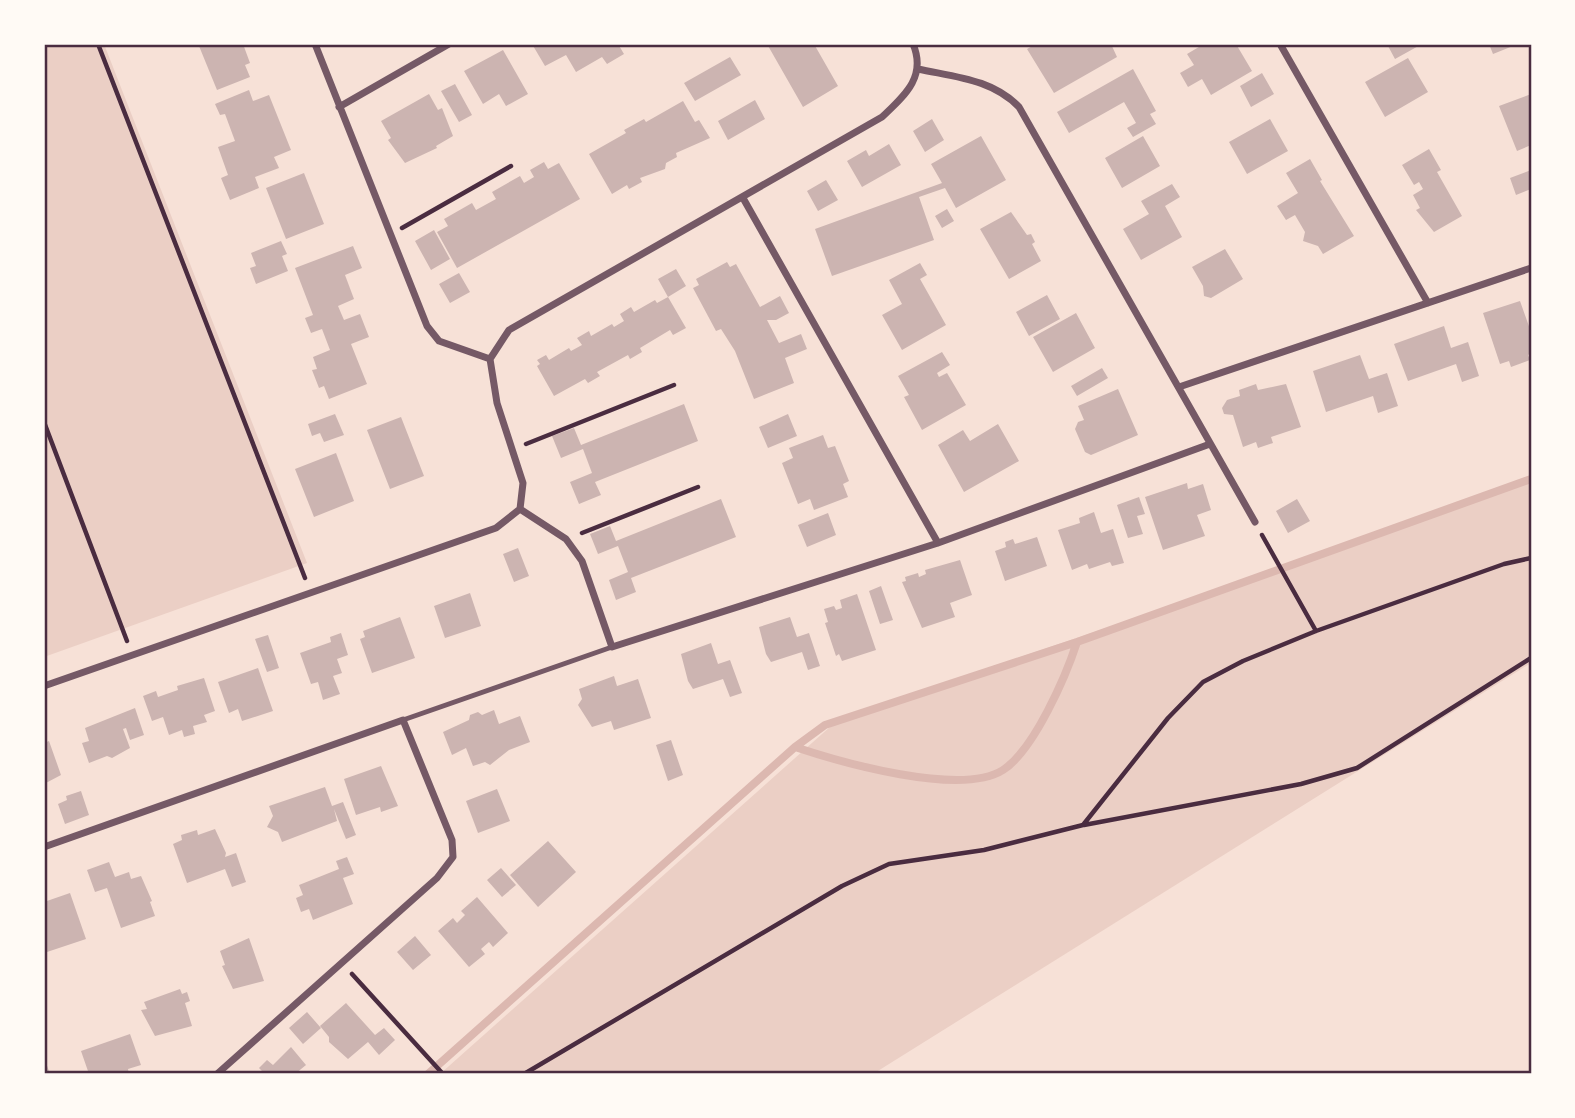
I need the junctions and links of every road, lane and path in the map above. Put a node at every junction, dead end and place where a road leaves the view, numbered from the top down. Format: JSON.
{"nodes":[{"id":1,"x":98,"y":44,"type":"edge"},
{"id":2,"x":314,"y":44,"type":"edge"},
{"id":3,"x":449,"y":44,"type":"edge"},
{"id":4,"x":913,"y":44,"type":"edge"},
{"id":5,"x":1280,"y":44,"type":"edge"},
{"id":6,"x":918,"y":69,"type":"junction"},
{"id":7,"x":339,"y":107,"type":"junction"},
{"id":8,"x":511,"y":166,"type":"dead end"},
{"id":9,"x":743,"y":198,"type":"junction"},
{"id":10,"x":389,"y":236,"type":"junction"},
{"id":11,"x":1531,"y":268,"type":"edge"},
{"id":12,"x":1428,"y":303,"type":"junction"},
{"id":13,"x":489,"y":359,"type":"junction"},
{"id":14,"x":674,"y":385,"type":"dead end"},
{"id":15,"x":1179,"y":387,"type":"junction"},
{"id":16,"x":44,"y":422,"type":"edge"},
{"id":17,"x":1210,"y":444,"type":"junction"},
{"id":18,"x":514,"y":449,"type":"junction"},
{"id":19,"x":698,"y":487,"type":"dead end"},
{"id":20,"x":520,"y":509,"type":"junction"},
{"id":21,"x":1255,"y":522,"type":"joint"},
{"id":22,"x":566,"y":539,"type":"junction"},
{"id":23,"x":938,"y":543,"type":"junction"},
{"id":24,"x":1531,"y":558,"type":"edge"},
{"id":25,"x":300,"y":564,"type":"dead end"},
{"id":26,"x":124,"y":629,"type":"dead end"},
{"id":27,"x":1316,"y":631,"type":"junction"},
{"id":28,"x":612,"y":647,"type":"junction"},
{"id":29,"x":1531,"y":658,"type":"edge"},
{"id":30,"x":44,"y":685,"type":"edge"},
{"id":31,"x":403,"y":720,"type":"junction"},
{"id":32,"x":1083,"y":825,"type":"junction"},
{"id":33,"x":44,"y":847,"type":"edge"},
{"id":34,"x":342,"y":963,"type":"junction"},
{"id":35,"x":217,"y":1074,"type":"edge"},
{"id":36,"x":443,"y":1074,"type":"edge"},
{"id":37,"x":524,"y":1074,"type":"edge"}],
"edges":[{"from":1,"to":25,"type":"path"},
{"from":2,"to":7,"type":"street"},
{"from":3,"to":7,"type":"street"},
{"from":4,"to":6,"type":"street"},
{"from":5,"to":12,"type":"street"},
{"from":6,"to":9,"type":"street"},
{"from":6,"to":15,"type":"street"},
{"from":7,"to":10,"type":"street"},
{"from":8,"to":10,"type":"path"},
{"from":9,"to":13,"type":"street"},
{"from":9,"to":23,"type":"street"},
{"from":10,"to":13,"type":"street"},
{"from":11,"to":12,"type":"street"},
{"from":12,"to":15,"type":"street"},
{"from":13,"to":18,"type":"street"},
{"from":14,"to":18,"type":"path"},
{"from":15,"to":17,"type":"street"},
{"from":16,"to":26,"type":"path"},
{"from":17,"to":21,"type":"street"},
{"from":17,"to":23,"type":"street"},
{"from":18,"to":20,"type":"street"},
{"from":19,"to":22,"type":"path"},
{"from":20,"to":22,"type":"street"},
{"from":20,"to":30,"type":"street"},
{"from":21,"to":27,"type":"path"},
{"from":22,"to":28,"type":"street"},
{"from":23,"to":28,"type":"street"},
{"from":24,"to":27,"type":"path"},
{"from":27,"to":32,"type":"path"},
{"from":28,"to":31,"type":"lane"},
{"from":29,"to":32,"type":"path"},
{"from":31,"to":33,"type":"street"},
{"from":31,"to":34,"type":"street"},
{"from":32,"to":37,"type":"path"},
{"from":34,"to":35,"type":"street"},
{"from":34,"to":36,"type":"path"}]}
